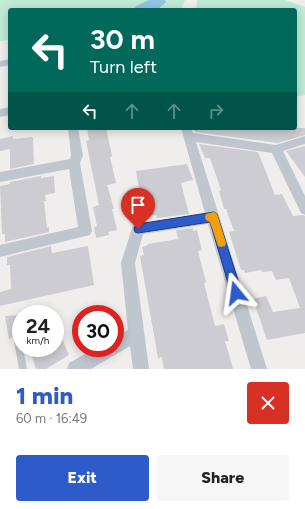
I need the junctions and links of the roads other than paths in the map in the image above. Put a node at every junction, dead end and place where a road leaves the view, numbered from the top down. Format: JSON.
{"nodes":[{"id":1,"x":73,"y":130,"type":"edge"},
{"id":2,"x":187,"y":133,"type":"edge"},
{"id":3,"x":305,"y":140,"type":"edge"},
{"id":4,"x":276,"y":149,"type":"junction"},
{"id":5,"x":74,"y":163,"type":"junction"},
{"id":6,"x":0,"y":177,"type":"edge"},
{"id":7,"x":305,"y":209,"type":"edge"},
{"id":8,"x":214,"y":217,"type":"junction"},
{"id":9,"x":0,"y":251,"type":"edge"},
{"id":10,"x":136,"y":334,"type":"junction"},
{"id":11,"x":124,"y":341,"type":"edge"},
{"id":12,"x":21,"y":357,"type":"edge"},
{"id":13,"x":96,"y":357,"type":"edge"},
{"id":14,"x":23,"y":369,"type":"edge"},
{"id":15,"x":75,"y":369,"type":"edge"},
{"id":16,"x":141,"y":369,"type":"edge"},
{"id":17,"x":259,"y":369,"type":"edge"}],
"edges":[{"from":1,"to":5,"type":"street"},
{"from":2,"to":4,"type":"street"},
{"from":2,"to":8,"type":"street"},
{"from":3,"to":4,"type":"street"},
{"from":4,"to":7,"type":"street"},
{"from":5,"to":6,"type":"street"},
{"from":5,"to":9,"type":"street"},
{"from":8,"to":10,"type":"street"},
{"from":8,"to":17,"type":"street"},
{"from":10,"to":11,"type":"street"},
{"from":10,"to":16,"type":"street"},
{"from":12,"to":14,"type":"lane"},
{"from":13,"to":15,"type":"street"}]}
